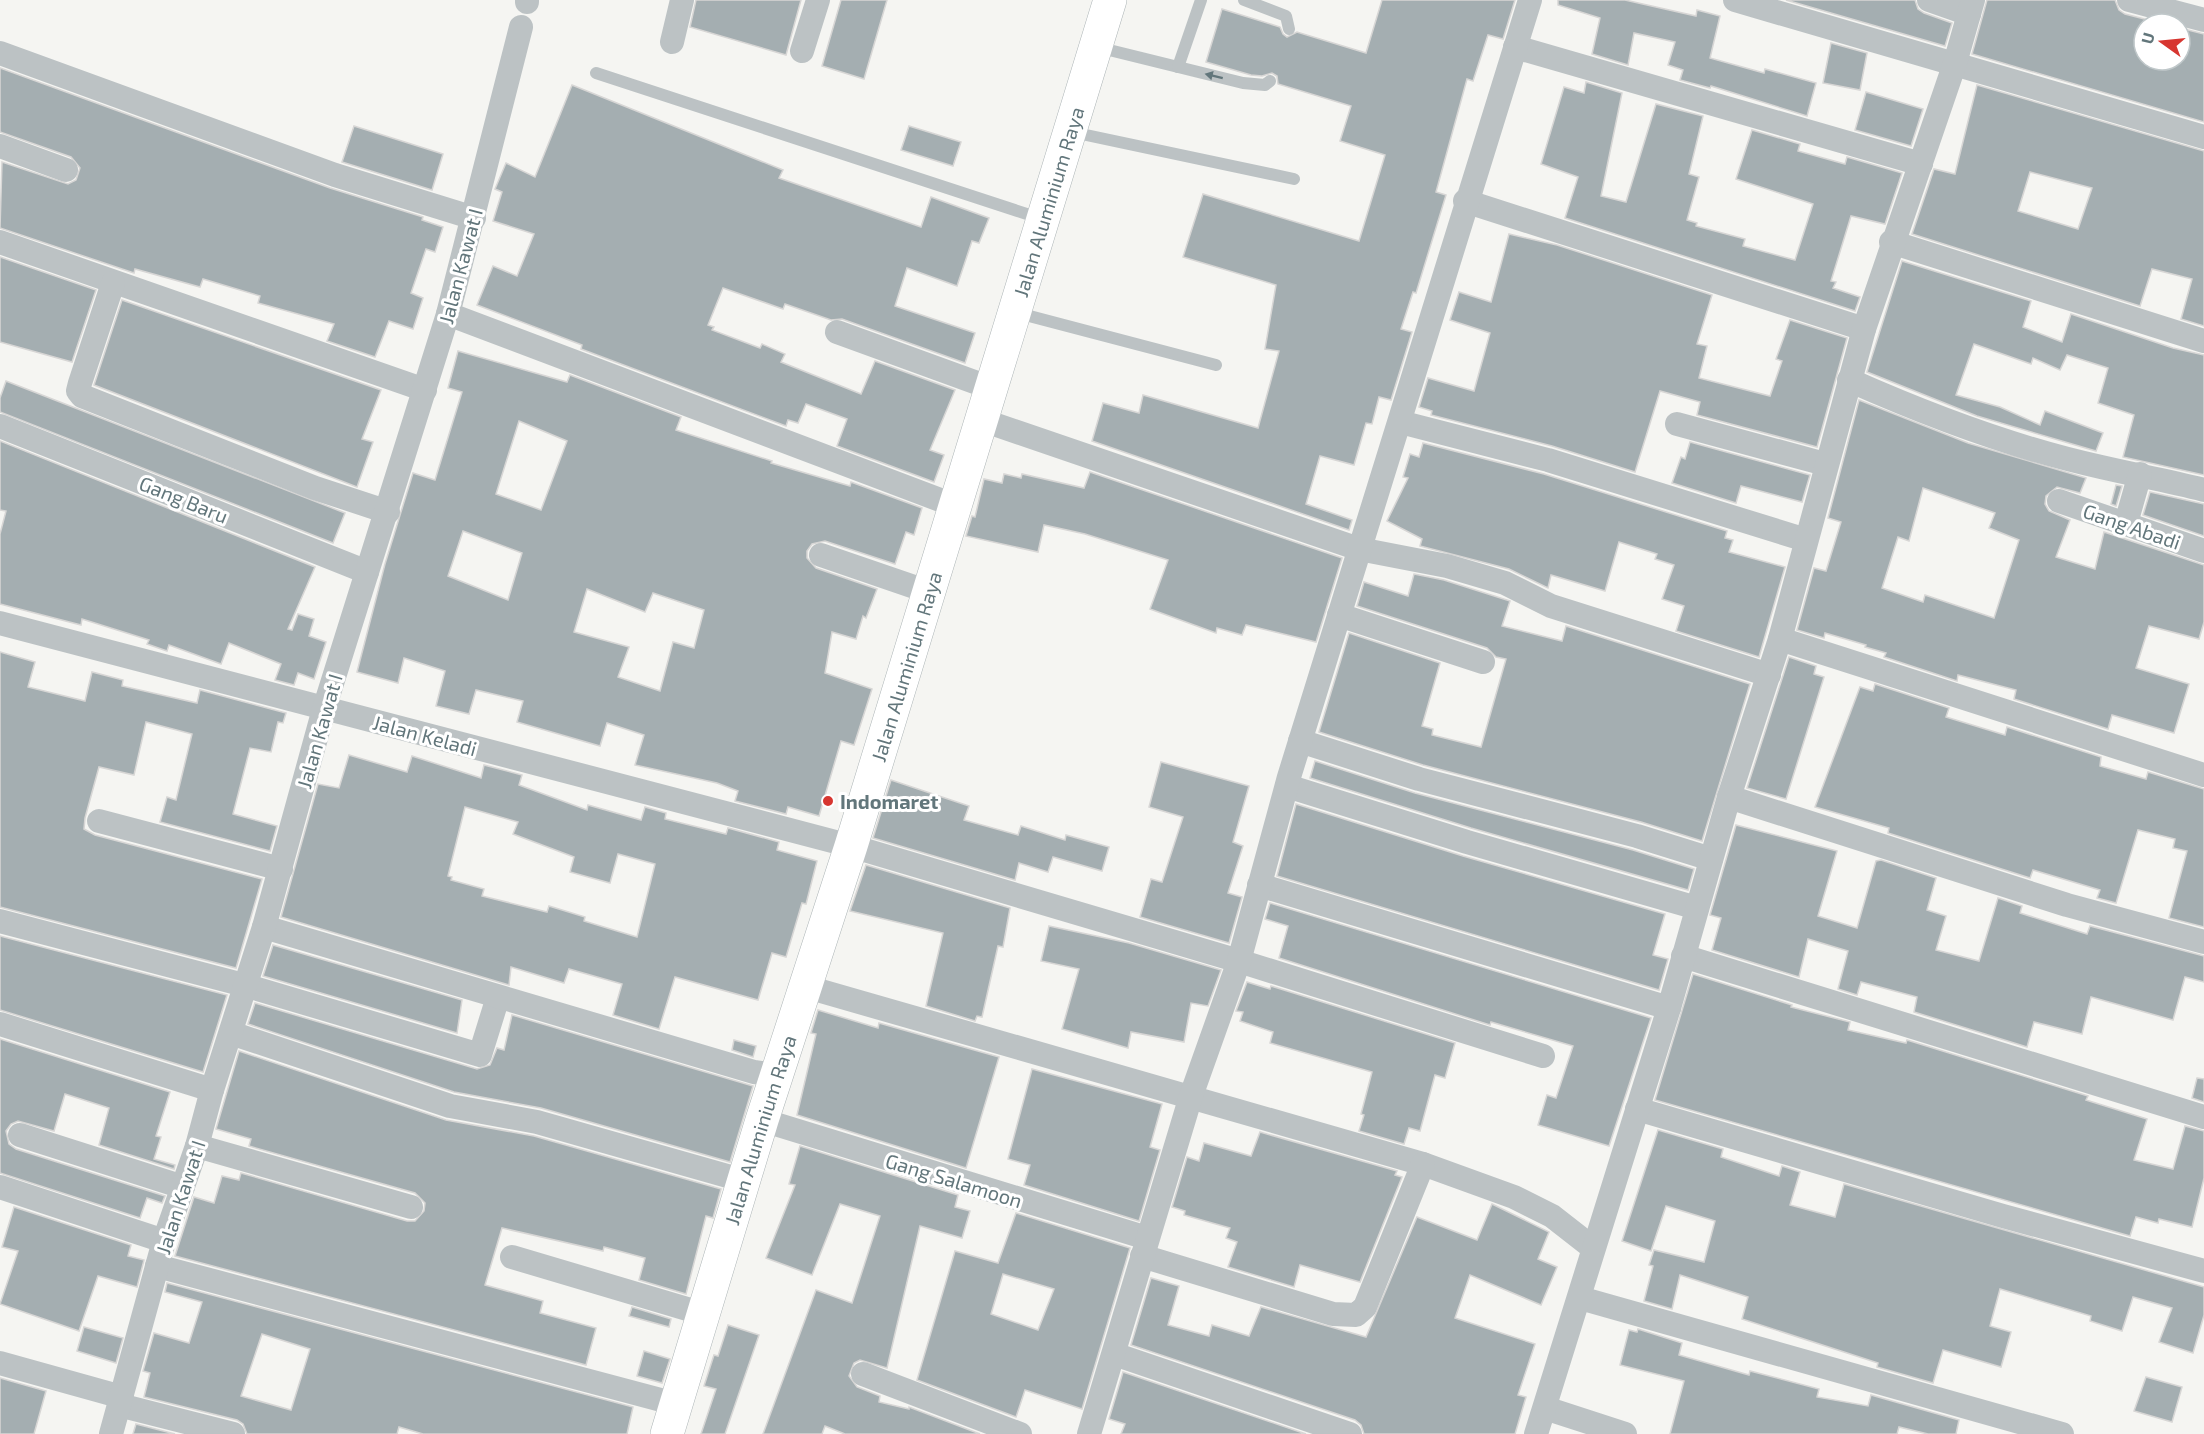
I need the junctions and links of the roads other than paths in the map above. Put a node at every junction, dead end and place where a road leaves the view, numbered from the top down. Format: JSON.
{"nodes":[{"id":1,"x":682,"y":0,"type":"edge"},
{"id":2,"x":818,"y":0,"type":"edge"},
{"id":3,"x":1110,"y":0,"type":"edge"},
{"id":4,"x":1201,"y":0,"type":"edge"},
{"id":5,"x":1244,"y":0,"type":"edge"},
{"id":6,"x":1530,"y":0,"type":"edge"},
{"id":7,"x":1735,"y":0,"type":"edge"},
{"id":8,"x":1929,"y":0,"type":"edge"},
{"id":9,"x":2129,"y":0,"type":"edge"},
{"id":10,"x":1971,"y":7,"type":"edge"},
{"id":11,"x":2204,"y":20,"type":"edge"},
{"id":12,"x":521,"y":27,"type":"dead end"},
{"id":13,"x":1289,"y":29,"type":"dead end"},
{"id":14,"x":672,"y":42,"type":"dead end"},
{"id":15,"x":1096,"y":47,"type":"junction"},
{"id":16,"x":1515,"y":47,"type":"junction"},
{"id":17,"x":801,"y":51,"type":"dead end"},
{"id":18,"x":0,"y":53,"type":"edge"},
{"id":19,"x":1955,"y":63,"type":"junction"},
{"id":20,"x":1178,"y":67,"type":"junction"},
{"id":21,"x":596,"y":73,"type":"dead end"},
{"id":22,"x":1270,"y":81,"type":"dead end"},
{"id":23,"x":1068,"y":132,"type":"junction"},
{"id":24,"x":2204,"y":137,"type":"edge"},
{"id":25,"x":0,"y":146,"type":"edge"},
{"id":26,"x":1921,"y":164,"type":"junction"},
{"id":27,"x":66,"y":170,"type":"dead end"},
{"id":28,"x":1294,"y":179,"type":"dead end"},
{"id":29,"x":1465,"y":201,"type":"junction"},
{"id":30,"x":474,"y":218,"type":"junction"},
{"id":31,"x":1043,"y":220,"type":"junction"},
{"id":32,"x":0,"y":243,"type":"edge"},
{"id":33,"x":1892,"y":243,"type":"junction"},
{"id":34,"x":113,"y":283,"type":"junction"},
{"id":35,"x":1013,"y":312,"type":"junction"},
{"id":36,"x":448,"y":314,"type":"junction"},
{"id":37,"x":1864,"y":329,"type":"junction"},
{"id":38,"x":837,"y":333,"type":"dead end"},
{"id":39,"x":2204,"y":341,"type":"edge"},
{"id":40,"x":1216,"y":365,"type":"dead end"},
{"id":41,"x":1849,"y":380,"type":"junction"},
{"id":42,"x":991,"y":388,"type":"junction"},
{"id":43,"x":424,"y":390,"type":"junction"},
{"id":44,"x":982,"y":420,"type":"junction"},
{"id":45,"x":1400,"y":422,"type":"junction"},
{"id":46,"x":1677,"y":424,"type":"dead end"},
{"id":47,"x":0,"y":426,"type":"edge"},
{"id":48,"x":1826,"y":464,"type":"junction"},
{"id":49,"x":2140,"y":474,"type":"junction"},
{"id":50,"x":2204,"y":490,"type":"edge"},
{"id":51,"x":2059,"y":501,"type":"dead end"},
{"id":52,"x":956,"y":506,"type":"junction"},
{"id":53,"x":388,"y":512,"type":"junction"},
{"id":54,"x":2126,"y":523,"type":"junction"},
{"id":55,"x":1806,"y":540,"type":"junction"},
{"id":56,"x":1359,"y":549,"type":"junction"},
{"id":57,"x":2204,"y":551,"type":"edge"},
{"id":58,"x":821,"y":555,"type":"dead end"},
{"id":59,"x":367,"y":572,"type":"junction"},
{"id":60,"x":929,"y":592,"type":"junction"},
{"id":61,"x":1339,"y":615,"type":"junction"},
{"id":62,"x":0,"y":623,"type":"edge"},
{"id":63,"x":1780,"y":639,"type":"junction"},
{"id":64,"x":1483,"y":662,"type":"dead end"},
{"id":65,"x":1769,"y":675,"type":"junction"},
{"id":66,"x":324,"y":709,"type":"junction"},
{"id":67,"x":1300,"y":741,"type":"junction"},
{"id":68,"x":2204,"y":775,"type":"edge"},
{"id":69,"x":1287,"y":786,"type":"junction"},
{"id":70,"x":1729,"y":797,"type":"junction"},
{"id":71,"x":99,"y":821,"type":"dead end"},
{"id":72,"x":851,"y":846,"type":"junction"},
{"id":73,"x":1711,"y":859,"type":"junction"},
{"id":74,"x":280,"y":869,"type":"junction"},
{"id":75,"x":1259,"y":885,"type":"junction"},
{"id":76,"x":1696,"y":908,"type":"junction"},
{"id":77,"x":0,"y":921,"type":"edge"},
{"id":78,"x":264,"y":927,"type":"junction"},
{"id":79,"x":2204,"y":942,"type":"edge"},
{"id":80,"x":1683,"y":956,"type":"junction"},
{"id":81,"x":1239,"y":961,"type":"junction"},
{"id":82,"x":244,"y":985,"type":"junction"},
{"id":83,"x":807,"y":987,"type":"junction"},
{"id":84,"x":498,"y":997,"type":"junction"},
{"id":85,"x":1669,"y":1008,"type":"junction"},
{"id":86,"x":0,"y":1024,"type":"edge"},
{"id":87,"x":231,"y":1033,"type":"junction"},
{"id":88,"x":1543,"y":1056,"type":"dead end"},
{"id":89,"x":778,"y":1076,"type":"junction"},
{"id":90,"x":212,"y":1090,"type":"junction"},
{"id":91,"x":1191,"y":1096,"type":"junction"},
{"id":92,"x":1636,"y":1109,"type":"junction"},
{"id":93,"x":2204,"y":1117,"type":"edge"},
{"id":94,"x":762,"y":1120,"type":"junction"},
{"id":95,"x":20,"y":1135,"type":"dead end"},
{"id":96,"x":197,"y":1146,"type":"junction"},
{"id":97,"x":1423,"y":1164,"type":"junction"},
{"id":98,"x":745,"y":1181,"type":"junction"},
{"id":99,"x":0,"y":1187,"type":"edge"},
{"id":100,"x":183,"y":1187,"type":"junction"},
{"id":101,"x":411,"y":1207,"type":"dead end"},
{"id":102,"x":164,"y":1241,"type":"junction"},
{"id":103,"x":1145,"y":1247,"type":"junction"},
{"id":104,"x":1593,"y":1248,"type":"junction"},
{"id":105,"x":512,"y":1257,"type":"dead end"},
{"id":106,"x":158,"y":1266,"type":"junction"},
{"id":107,"x":2204,"y":1271,"type":"edge"},
{"id":108,"x":1580,"y":1298,"type":"junction"},
{"id":109,"x":704,"y":1314,"type":"junction"},
{"id":110,"x":1114,"y":1354,"type":"junction"},
{"id":111,"x":0,"y":1363,"type":"edge"},
{"id":112,"x":863,"y":1374,"type":"dead end"},
{"id":113,"x":121,"y":1401,"type":"junction"},
{"id":114,"x":1545,"y":1408,"type":"junction"},
{"id":115,"x":671,"y":1419,"type":"edge"},
{"id":116,"x":111,"y":1434,"type":"edge"},
{"id":117,"x":233,"y":1434,"type":"edge"},
{"id":118,"x":1020,"y":1434,"type":"edge"},
{"id":119,"x":1089,"y":1434,"type":"edge"},
{"id":120,"x":1350,"y":1434,"type":"edge"},
{"id":121,"x":1536,"y":1434,"type":"edge"},
{"id":122,"x":1625,"y":1434,"type":"edge"},
{"id":123,"x":2062,"y":1434,"type":"edge"}],
"edges":[{"from":1,"to":14,"type":"street"},
{"from":2,"to":17,"type":"street"},
{"from":3,"to":15,"type":"main road","name":"Jalan Aluminium Raya"},
{"from":4,"to":20,"type":"lane"},
{"from":5,"to":13,"type":"lane"},
{"from":6,"to":16,"type":"street"},
{"from":7,"to":19,"type":"street"},
{"from":8,"to":10,"type":"street"},
{"from":9,"to":11,"type":"street"},
{"from":10,"to":19,"type":"street"},
{"from":12,"to":30,"type":"street","name":"Jalan Kawat I"},
{"from":15,"to":20,"type":"lane"},
{"from":15,"to":23,"type":"main road","name":"Jalan Aluminium Raya"},
{"from":16,"to":26,"type":"street"},
{"from":16,"to":29,"type":"street"},
{"from":18,"to":30,"type":"street"},
{"from":19,"to":24,"type":"street"},
{"from":19,"to":26,"type":"street"},
{"from":22,"to":20,"type":"lane","one_way":true},
{"from":21,"to":31,"type":"lane"},
{"from":23,"to":28,"type":"lane"},
{"from":23,"to":31,"type":"main road","name":"Jalan Aluminium Raya"},
{"from":25,"to":27,"type":"street"},
{"from":26,"to":33,"type":"street"},
{"from":29,"to":37,"type":"street"},
{"from":29,"to":45,"type":"street"},
{"from":30,"to":36,"type":"street","name":"Jalan Kawat I"},
{"from":31,"to":35,"type":"main road","name":"Jalan Aluminium Raya"},
{"from":32,"to":34,"type":"street"},
{"from":33,"to":37,"type":"street"},
{"from":33,"to":39,"type":"street"},
{"from":34,"to":43,"type":"street"},
{"from":34,"to":53,"type":"street"},
{"from":35,"to":40,"type":"lane"},
{"from":35,"to":42,"type":"main road","name":"Jalan Aluminium Raya"},
{"from":36,"to":43,"type":"street","name":"Jalan Kawat I"},
{"from":36,"to":52,"type":"street"},
{"from":37,"to":41,"type":"street"},
{"from":38,"to":42,"type":"street"},
{"from":41,"to":48,"type":"street"},
{"from":41,"to":49,"type":"street"},
{"from":42,"to":44,"type":"main road","name":"Jalan Aluminium Raya"},
{"from":43,"to":53,"type":"street","name":"Jalan Kawat I"},
{"from":44,"to":52,"type":"main road","name":"Jalan Aluminium Raya"},
{"from":44,"to":56,"type":"street"},
{"from":45,"to":55,"type":"street"},
{"from":45,"to":56,"type":"street"},
{"from":46,"to":48,"type":"street"},
{"from":47,"to":59,"type":"street","name":"Gang Baru"},
{"from":48,"to":55,"type":"street"},
{"from":49,"to":50,"type":"street"},
{"from":49,"to":54,"type":"street"},
{"from":51,"to":54,"type":"street","name":"Gang Abadi"},
{"from":52,"to":60,"type":"main road","name":"Jalan Aluminium Raya"},
{"from":53,"to":59,"type":"street","name":"Jalan Kawat I"},
{"from":54,"to":57,"type":"street","name":"Gang Abadi"},
{"from":55,"to":63,"type":"street"},
{"from":56,"to":61,"type":"street"},
{"from":56,"to":65,"type":"street"},
{"from":58,"to":60,"type":"street"},
{"from":59,"to":66,"type":"street","name":"Jalan Kawat I"},
{"from":60,"to":72,"type":"main road","name":"Jalan Aluminium Raya"},
{"from":61,"to":64,"type":"street"},
{"from":61,"to":67,"type":"street"},
{"from":62,"to":66,"type":"street","name":"Jalan Keladi"},
{"from":63,"to":65,"type":"street"},
{"from":63,"to":68,"type":"street"},
{"from":65,"to":70,"type":"street"},
{"from":66,"to":72,"type":"street","name":"Jalan Keladi"},
{"from":66,"to":74,"type":"street","name":"Jalan Kawat I"},
{"from":67,"to":69,"type":"street"},
{"from":67,"to":73,"type":"street"},
{"from":69,"to":75,"type":"street"},
{"from":69,"to":76,"type":"street"},
{"from":70,"to":73,"type":"street"},
{"from":70,"to":79,"type":"street"},
{"from":71,"to":74,"type":"street"},
{"from":72,"to":81,"type":"street","name":"Jalan Keladi"},
{"from":72,"to":83,"type":"main road","name":"Jalan Aluminium Raya"},
{"from":73,"to":76,"type":"street"},
{"from":74,"to":78,"type":"street","name":"Jalan Kawat I"},
{"from":75,"to":81,"type":"street"},
{"from":75,"to":85,"type":"street"},
{"from":76,"to":80,"type":"street"},
{"from":77,"to":82,"type":"street"},
{"from":78,"to":82,"type":"street","name":"Jalan Kawat I"},
{"from":78,"to":84,"type":"street"},
{"from":80,"to":85,"type":"street"},
{"from":80,"to":93,"type":"street"},
{"from":81,"to":88,"type":"street","name":"Jalan Keladi"},
{"from":81,"to":91,"type":"street"},
{"from":82,"to":84,"type":"street"},
{"from":82,"to":87,"type":"street","name":"Jalan Kawat I"},
{"from":83,"to":89,"type":"main road","name":"Jalan Aluminium Raya"},
{"from":83,"to":91,"type":"street"},
{"from":84,"to":89,"type":"street"},
{"from":85,"to":92,"type":"street"},
{"from":86,"to":90,"type":"street"},
{"from":87,"to":90,"type":"street","name":"Jalan Kawat I"},
{"from":87,"to":98,"type":"street"},
{"from":89,"to":94,"type":"main road","name":"Jalan Aluminium Raya"},
{"from":90,"to":96,"type":"street","name":"Jalan Kawat I"},
{"from":91,"to":97,"type":"street"},
{"from":91,"to":103,"type":"street"},
{"from":92,"to":104,"type":"street"},
{"from":92,"to":107,"type":"street"},
{"from":94,"to":98,"type":"main road","name":"Jalan Aluminium Raya"},
{"from":94,"to":103,"type":"street","name":"Gang Salamoon"},
{"from":95,"to":100,"type":"street"},
{"from":96,"to":100,"type":"street","name":"Jalan Kawat I"},
{"from":96,"to":101,"type":"street"},
{"from":97,"to":103,"type":"street","name":"Gang Salamoon"},
{"from":97,"to":104,"type":"street"},
{"from":98,"to":109,"type":"main road","name":"Jalan Aluminium Raya"},
{"from":99,"to":102,"type":"street"},
{"from":100,"to":102,"type":"street","name":"Jalan Kawat I"},
{"from":102,"to":106,"type":"street","name":"Jalan Kawat I"},
{"from":103,"to":110,"type":"street"},
{"from":104,"to":108,"type":"street"},
{"from":105,"to":109,"type":"street"},
{"from":106,"to":113,"type":"street","name":"Jalan Kawat I"},
{"from":106,"to":115,"type":"street"},
{"from":108,"to":114,"type":"street"},
{"from":108,"to":123,"type":"street"},
{"from":109,"to":115,"type":"main road","name":"Jalan Aluminium Raya"},
{"from":110,"to":119,"type":"street"},
{"from":110,"to":120,"type":"street"},
{"from":111,"to":113,"type":"street"},
{"from":112,"to":118,"type":"street"},
{"from":113,"to":116,"type":"street","name":"Jalan Kawat I"},
{"from":113,"to":117,"type":"street"},
{"from":114,"to":121,"type":"street"},
{"from":114,"to":122,"type":"street"}]}
